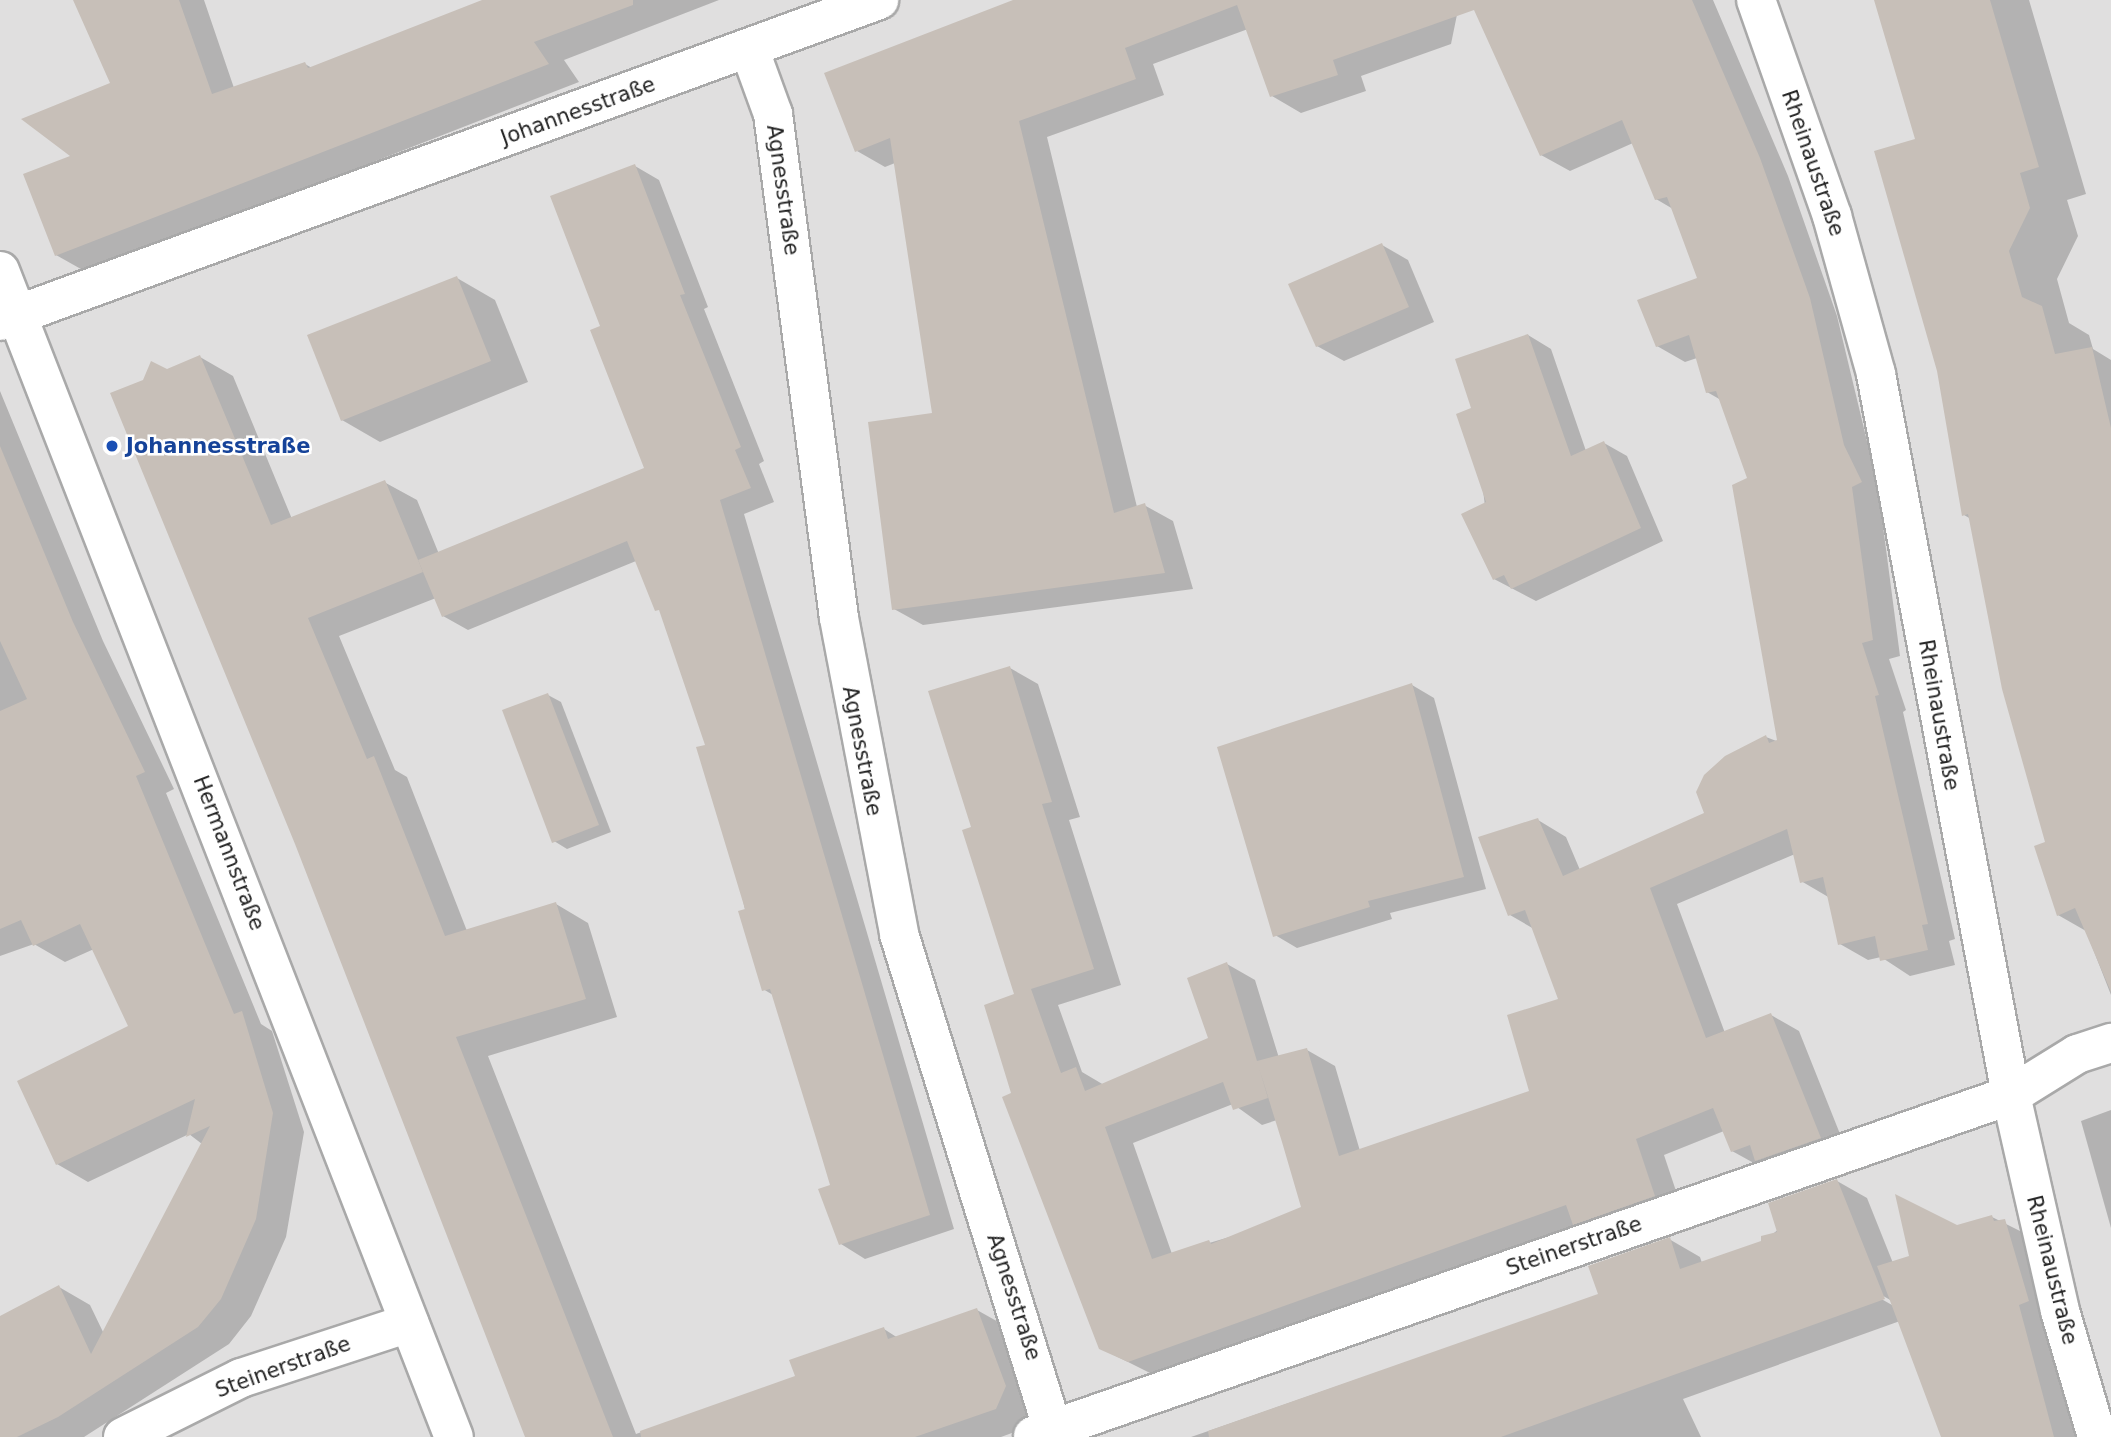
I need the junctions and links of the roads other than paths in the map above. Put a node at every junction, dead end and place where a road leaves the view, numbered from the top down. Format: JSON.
{"nodes":[{"id":1,"x":879,"y":0,"type":"edge"},
{"id":2,"x":1756,"y":0,"type":"edge"},
{"id":3,"x":749,"y":48,"type":"junction"},
{"id":4,"x":0,"y":271,"type":"edge"},
{"id":5,"x":9,"y":318,"type":"edge"},
{"id":6,"x":2111,"y":1043,"type":"edge"},
{"id":7,"x":2011,"y":1095,"type":"junction"},
{"id":8,"x":409,"y":1323,"type":"junction"},
{"id":9,"x":1047,"y":1434,"type":"edge"},
{"id":10,"x":123,"y":1437,"type":"edge"},
{"id":11,"x":454,"y":1437,"type":"edge"},
{"id":12,"x":2097,"y":1437,"type":"edge"}],
"edges":[{"from":1,"to":3,"type":"street","name":"Johannesstraße"},
{"from":2,"to":7,"type":"street","name":"Rheinaustraße"},
{"from":3,"to":5,"type":"street","name":"Johannesstraße"},
{"from":3,"to":9,"type":"street","name":"Agnesstraße"},
{"from":4,"to":5,"type":"street","name":"Hermannstraße"},
{"from":5,"to":8,"type":"street","name":"Hermannstraße"},
{"from":6,"to":7,"type":"street","name":"Steinerstraße"},
{"from":7,"to":9,"type":"street","name":"Steinerstraße"},
{"from":7,"to":12,"type":"street","name":"Rheinaustraße"},
{"from":8,"to":10,"type":"street","name":"Steinerstraße"},
{"from":8,"to":11,"type":"street","name":"Hermannstraße"}]}
